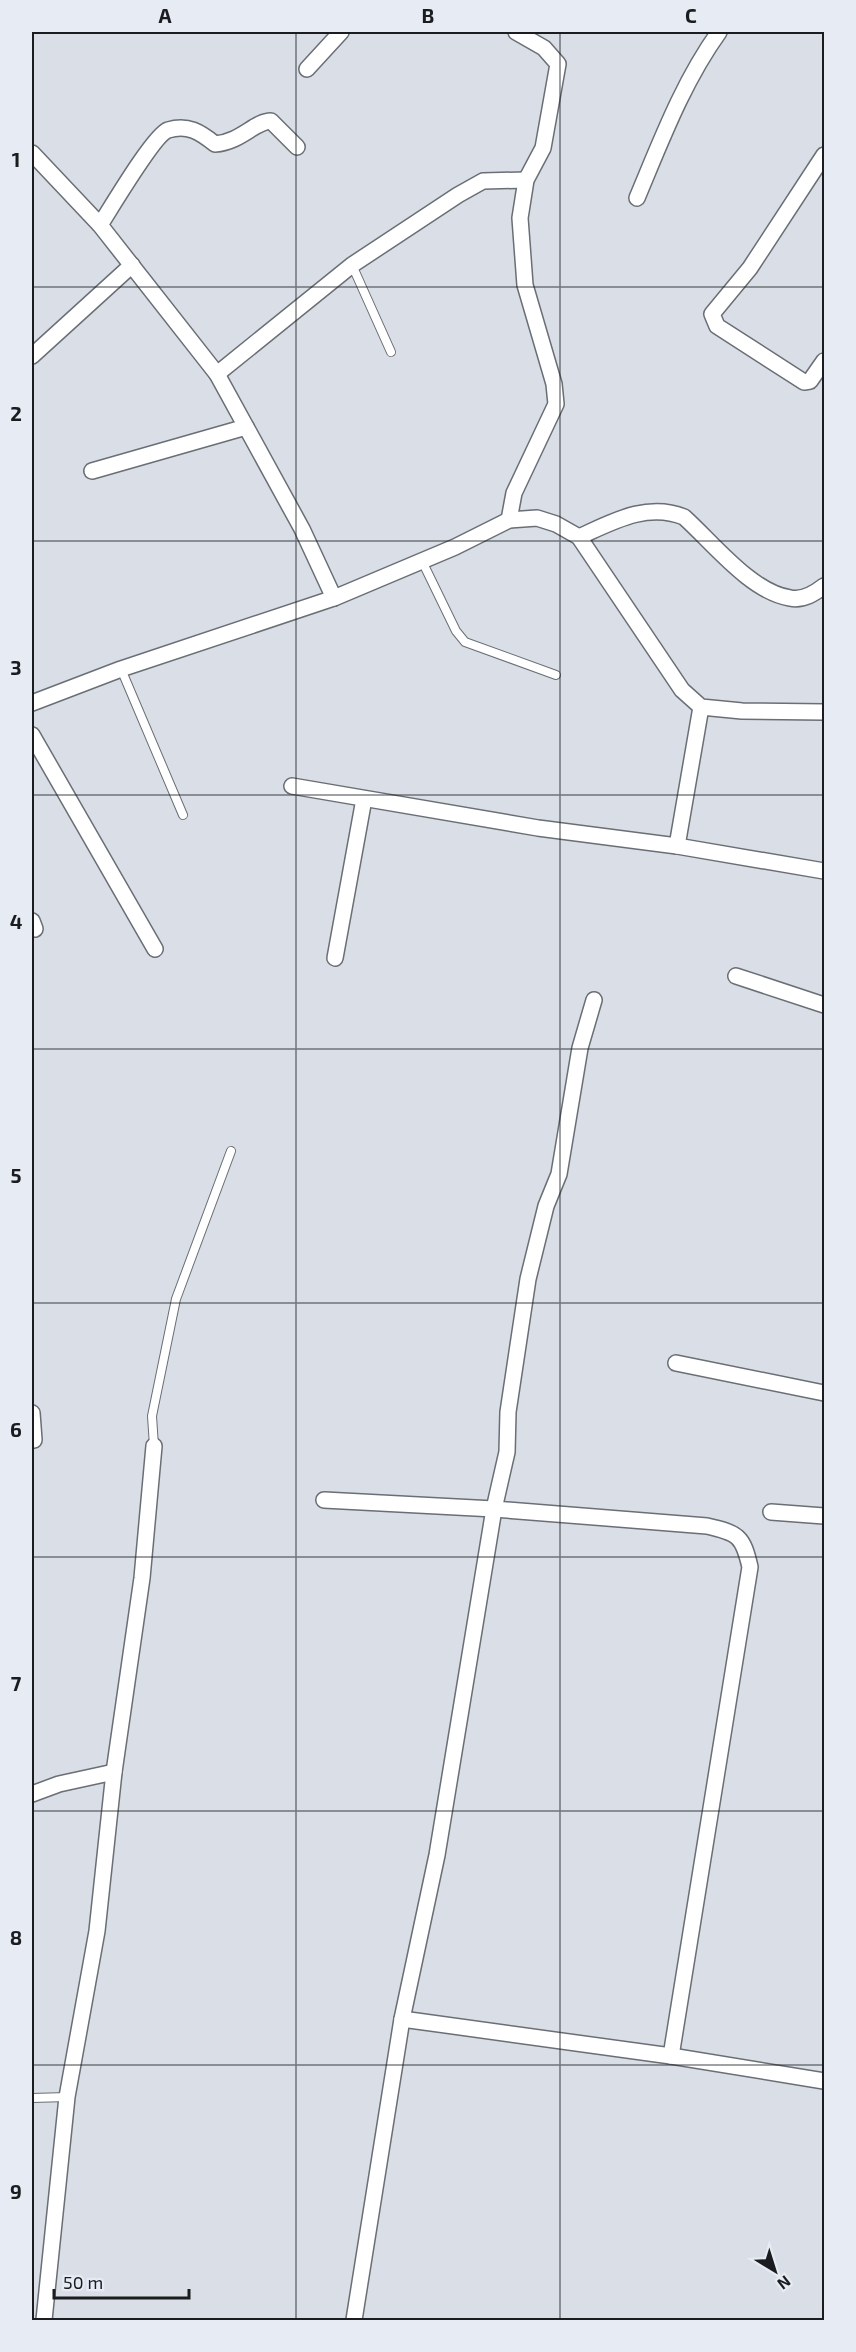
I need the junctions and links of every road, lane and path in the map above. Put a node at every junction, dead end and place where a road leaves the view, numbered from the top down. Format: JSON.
{"nodes":[{"id":1,"x":341,"y":32,"type":"edge"},
{"id":2,"x":516,"y":32,"type":"edge"},
{"id":3,"x":719,"y":32,"type":"edge"},
{"id":4,"x":307,"y":69,"type":"dead end"},
{"id":5,"x":297,"y":147,"type":"dead end"},
{"id":6,"x":32,"y":153,"type":"edge"},
{"id":7,"x":825,"y":155,"type":"edge"},
{"id":8,"x":526,"y":180,"type":"junction"},
{"id":9,"x":637,"y":198,"type":"dead end"},
{"id":10,"x":100,"y":225,"type":"junction"},
{"id":11,"x":132,"y":265,"type":"junction"},
{"id":12,"x":352,"y":265,"type":"junction"},
{"id":13,"x":391,"y":352,"type":"dead end"},
{"id":14,"x":32,"y":356,"type":"edge"},
{"id":15,"x":825,"y":361,"type":"edge"},
{"id":16,"x":217,"y":374,"type":"junction"},
{"id":17,"x":246,"y":427,"type":"junction"},
{"id":18,"x":92,"y":471,"type":"dead end"},
{"id":19,"x":509,"y":520,"type":"junction"},
{"id":20,"x":579,"y":537,"type":"junction"},
{"id":21,"x":422,"y":561,"type":"junction"},
{"id":22,"x":825,"y":586,"type":"edge"},
{"id":23,"x":334,"y":598,"type":"junction"},
{"id":24,"x":121,"y":669,"type":"junction"},
{"id":25,"x":556,"y":675,"type":"dead end"},
{"id":26,"x":32,"y":703,"type":"edge"},
{"id":27,"x":701,"y":707,"type":"junction"},
{"id":28,"x":825,"y":712,"type":"edge"},
{"id":29,"x":32,"y":735,"type":"edge"},
{"id":30,"x":292,"y":786,"type":"dead end"},
{"id":31,"x":364,"y":799,"type":"junction"},
{"id":32,"x":183,"y":815,"type":"dead end"},
{"id":33,"x":677,"y":846,"type":"junction"},
{"id":34,"x":825,"y":871,"type":"edge"},
{"id":35,"x":155,"y":949,"type":"dead end"},
{"id":36,"x":335,"y":958,"type":"dead end"},
{"id":37,"x":736,"y":976,"type":"dead end"},
{"id":38,"x":594,"y":1000,"type":"dead end"},
{"id":39,"x":825,"y":1005,"type":"edge"},
{"id":40,"x":231,"y":1151,"type":"dead end"},
{"id":41,"x":676,"y":1363,"type":"dead end"},
{"id":42,"x":825,"y":1393,"type":"edge"},
{"id":43,"x":32,"y":1413,"type":"edge"},
{"id":44,"x":34,"y":1440,"type":"dead end"},
{"id":45,"x":154,"y":1446,"type":"joint"},
{"id":46,"x":324,"y":1500,"type":"dead end"},
{"id":47,"x":494,"y":1509,"type":"junction"},
{"id":48,"x":771,"y":1512,"type":"dead end"},
{"id":49,"x":825,"y":1516,"type":"edge"},
{"id":50,"x":114,"y":1772,"type":"junction"},
{"id":51,"x":32,"y":1794,"type":"edge"},
{"id":52,"x":402,"y":2019,"type":"junction"},
{"id":53,"x":670,"y":2056,"type":"junction"},
{"id":54,"x":825,"y":2081,"type":"edge"},
{"id":55,"x":67,"y":2097,"type":"junction"},
{"id":56,"x":32,"y":2098,"type":"edge"},
{"id":57,"x":44,"y":2320,"type":"edge"},
{"id":58,"x":354,"y":2320,"type":"edge"}],
"edges":[{"from":1,"to":4,"type":"street"},
{"from":2,"to":8,"type":"street"},
{"from":3,"to":9,"type":"street"},
{"from":5,"to":10,"type":"street"},
{"from":6,"to":10,"type":"street"},
{"from":7,"to":15,"type":"street"},
{"from":8,"to":12,"type":"street"},
{"from":8,"to":19,"type":"street"},
{"from":10,"to":11,"type":"street"},
{"from":11,"to":14,"type":"street"},
{"from":11,"to":16,"type":"street"},
{"from":12,"to":13,"type":"lane"},
{"from":12,"to":16,"type":"street"},
{"from":16,"to":17,"type":"street"},
{"from":17,"to":18,"type":"street"},
{"from":17,"to":23,"type":"street"},
{"from":19,"to":20,"type":"street"},
{"from":19,"to":21,"type":"street"},
{"from":20,"to":22,"type":"street"},
{"from":20,"to":27,"type":"street"},
{"from":21,"to":23,"type":"street"},
{"from":21,"to":25,"type":"lane"},
{"from":23,"to":24,"type":"street"},
{"from":24,"to":26,"type":"street"},
{"from":24,"to":32,"type":"lane"},
{"from":27,"to":28,"type":"street"},
{"from":27,"to":33,"type":"street"},
{"from":29,"to":35,"type":"street"},
{"from":30,"to":31,"type":"street"},
{"from":31,"to":33,"type":"street"},
{"from":31,"to":36,"type":"street"},
{"from":33,"to":34,"type":"street"},
{"from":37,"to":39,"type":"street"},
{"from":38,"to":47,"type":"street"},
{"from":40,"to":45,"type":"lane"},
{"from":41,"to":42,"type":"street"},
{"from":43,"to":44,"type":"street"},
{"from":45,"to":50,"type":"street"},
{"from":46,"to":47,"type":"street"},
{"from":47,"to":52,"type":"street"},
{"from":47,"to":53,"type":"street"},
{"from":48,"to":49,"type":"street"},
{"from":50,"to":51,"type":"street"},
{"from":50,"to":55,"type":"street"},
{"from":52,"to":53,"type":"street"},
{"from":52,"to":58,"type":"street"},
{"from":53,"to":54,"type":"street"},
{"from":55,"to":56,"type":"lane"},
{"from":55,"to":57,"type":"street"}]}
